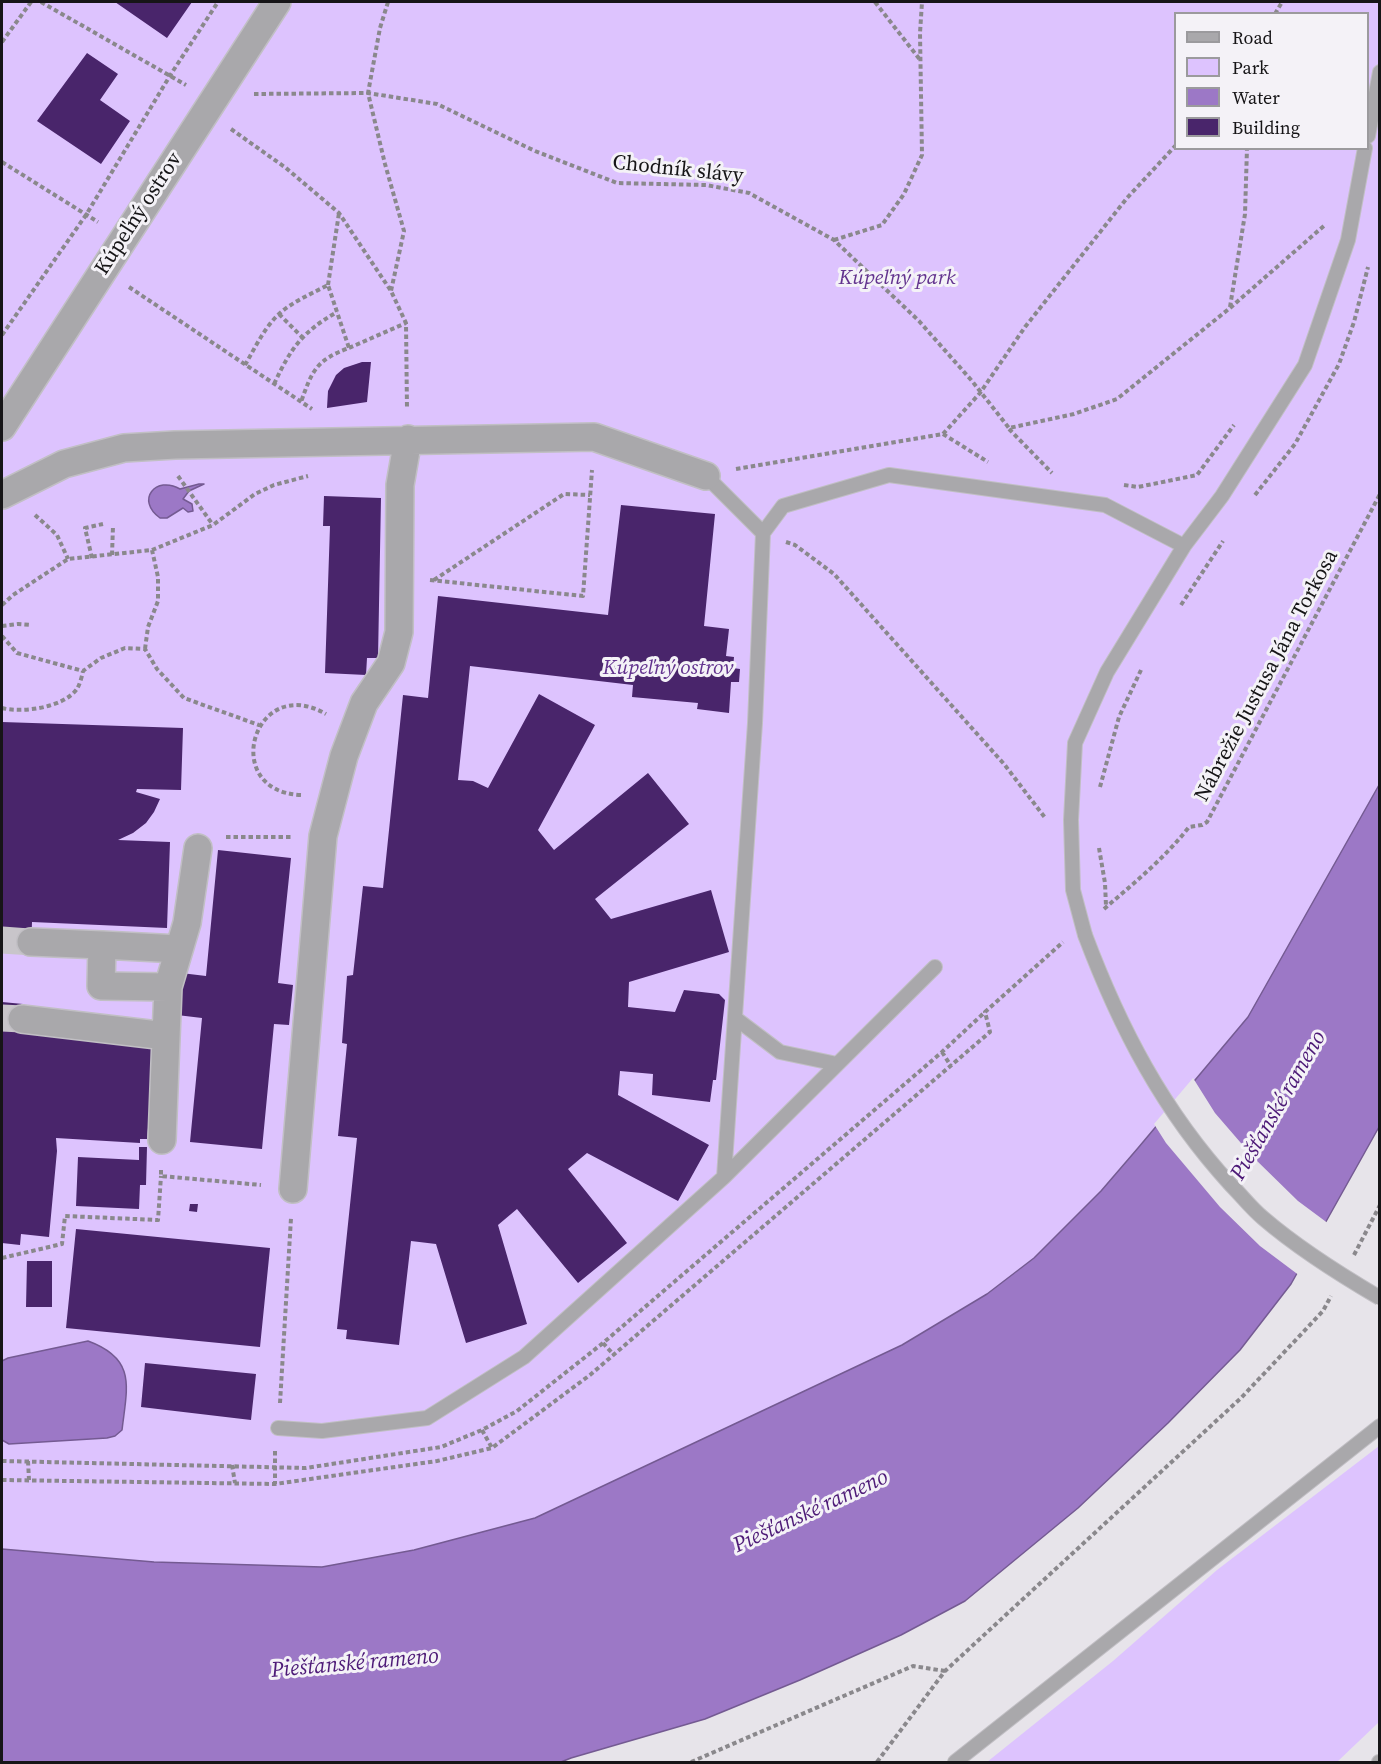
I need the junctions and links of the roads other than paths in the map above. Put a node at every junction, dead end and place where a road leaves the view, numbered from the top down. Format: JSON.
{"nodes":[{"id":1,"x":277,"y":2,"type":"edge"},
{"id":2,"x":1380,"y":72,"type":"edge"},
{"id":3,"x":1369,"y":131,"type":"edge"},
{"id":4,"x":1365,"y":150,"type":"edge"},
{"id":5,"x":2,"y":427,"type":"edge"},
{"id":6,"x":408,"y":440,"type":"junction"},
{"id":7,"x":706,"y":476,"type":"joint"},
{"id":8,"x":6,"y":493,"type":"edge"},
{"id":9,"x":762,"y":533,"type":"junction"},
{"id":10,"x":1184,"y":546,"type":"junction"},
{"id":11,"x":198,"y":848,"type":"road end"},
{"id":12,"x":31,"y":942,"type":"tunnel mouth"},
{"id":13,"x":102,"y":945,"type":"junction"},
{"id":14,"x":179,"y":949,"type":"junction"},
{"id":15,"x":935,"y":968,"type":"dead end"},
{"id":16,"x":101,"y":986,"type":"junction"},
{"id":17,"x":168,"y":987,"type":"junction"},
{"id":18,"x":735,"y":1018,"type":"junction"},
{"id":19,"x":22,"y":1019,"type":"tunnel mouth"},
{"id":20,"x":101,"y":1028,"type":"junction"},
{"id":21,"x":166,"y":1036,"type":"junction"},
{"id":22,"x":837,"y":1064,"type":"junction"},
{"id":23,"x":162,"y":1140,"type":"road end"},
{"id":24,"x":724,"y":1177,"type":"junction"},
{"id":25,"x":293,"y":1188,"type":"road end"},
{"id":26,"x":1380,"y":1298,"type":"edge"},
{"id":27,"x":1380,"y":1426,"type":"edge"},
{"id":28,"x":278,"y":1428,"type":"road end"},
{"id":29,"x":956,"y":1762,"type":"edge"}],
"edges":[{"from":1,"to":5,"type":"street","name":"Kúpeľný ostrov"},
{"from":2,"to":3,"type":"lane"},
{"from":4,"to":10,"type":"lane"},
{"from":6,"to":7,"type":"street"},
{"from":6,"to":8,"type":"street"},
{"from":6,"to":25,"type":"street"},
{"from":7,"to":9,"type":"lane"},
{"from":9,"to":10,"type":"lane"},
{"from":9,"to":18,"type":"lane"},
{"from":10,"to":26,"type":"lane","bridge":true},
{"from":11,"to":14,"type":"street"},
{"from":12,"to":13,"type":"street"},
{"from":13,"to":14,"type":"street"},
{"from":13,"to":16,"type":"street"},
{"from":14,"to":17,"type":"street"},
{"from":15,"to":22,"type":"lane"},
{"from":16,"to":17,"type":"street"},
{"from":16,"to":20,"type":"street"},
{"from":17,"to":21,"type":"street"},
{"from":18,"to":22,"type":"lane"},
{"from":18,"to":24,"type":"lane"},
{"from":19,"to":20,"type":"street"},
{"from":20,"to":21,"type":"street"},
{"from":21,"to":23,"type":"street"},
{"from":22,"to":24,"type":"lane"},
{"from":24,"to":28,"type":"lane"},
{"from":27,"to":29,"type":"lane"}]}
